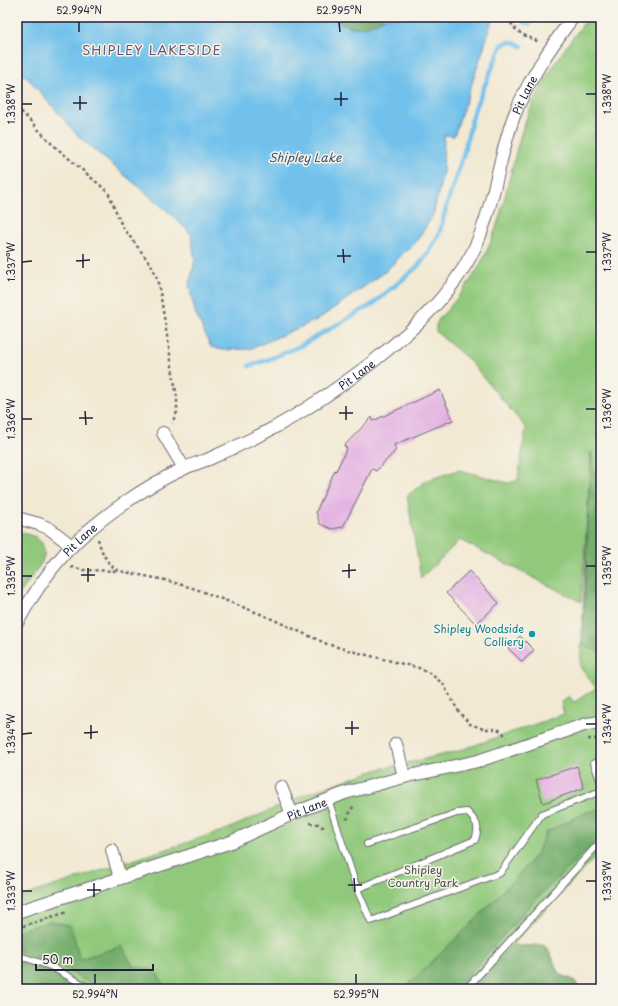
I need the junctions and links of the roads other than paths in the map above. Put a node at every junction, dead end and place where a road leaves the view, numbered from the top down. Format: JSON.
{"nodes":[{"id":1,"x":573,"y":17,"type":"edge"},
{"id":2,"x":591,"y":17,"type":"edge"},
{"id":3,"x":601,"y":24,"type":"edge"},
{"id":4,"x":163,"y":433,"type":"road end"},
{"id":5,"x":184,"y":468,"type":"junction"},
{"id":6,"x":17,"y":518,"type":"edge"},
{"id":7,"x":72,"y":546,"type":"junction"},
{"id":8,"x":17,"y":623,"type":"edge"},
{"id":9,"x":601,"y":722,"type":"edge"},
{"id":10,"x":396,"y":744,"type":"dead end"},
{"id":11,"x":594,"y":763,"type":"dead end"},
{"id":12,"x":404,"y":777,"type":"junction"},
{"id":13,"x":601,"y":783,"type":"edge"},
{"id":14,"x":281,"y":787,"type":"dead end"},
{"id":15,"x":601,"y":791,"type":"edge"},
{"id":16,"x":328,"y":799,"type":"junction"},
{"id":17,"x":292,"y":814,"type":"junction"},
{"id":18,"x":601,"y":841,"type":"edge"},
{"id":19,"x":367,"y":844,"type":"dead end"},
{"id":20,"x":112,"y":850,"type":"dead end"},
{"id":21,"x":120,"y":878,"type":"junction"},
{"id":22,"x":357,"y":889,"type":"junction"},
{"id":23,"x":17,"y":912,"type":"edge"},
{"id":24,"x":17,"y":955,"type":"edge"},
{"id":25,"x":91,"y":989,"type":"edge"},
{"id":26,"x":466,"y":989,"type":"edge"}],
"edges":[{"from":1,"to":5,"type":"street","name":"Pit Lane"},
{"from":2,"to":3,"type":"lane"},
{"from":4,"to":5,"type":"street"},
{"from":5,"to":7,"type":"street","name":"Pit Lane"},
{"from":6,"to":7,"type":"street"},
{"from":7,"to":8,"type":"street","name":"Pit Lane"},
{"from":9,"to":12,"type":"street","name":"Pit Lane"},
{"from":10,"to":12,"type":"street"},
{"from":11,"to":13,"type":"lane"},
{"from":12,"to":16,"type":"street","name":"Pit Lane"},
{"from":14,"to":17,"type":"street"},
{"from":15,"to":22,"type":"lane"},
{"from":16,"to":17,"type":"street","name":"Pit Lane"},
{"from":16,"to":22,"type":"lane"},
{"from":17,"to":21,"type":"street","name":"Pit Lane"},
{"from":18,"to":26,"type":"lane"},
{"from":19,"to":22,"type":"lane"},
{"from":20,"to":21,"type":"street"},
{"from":21,"to":23,"type":"street","name":"Pit Lane"},
{"from":24,"to":25,"type":"lane"}]}
